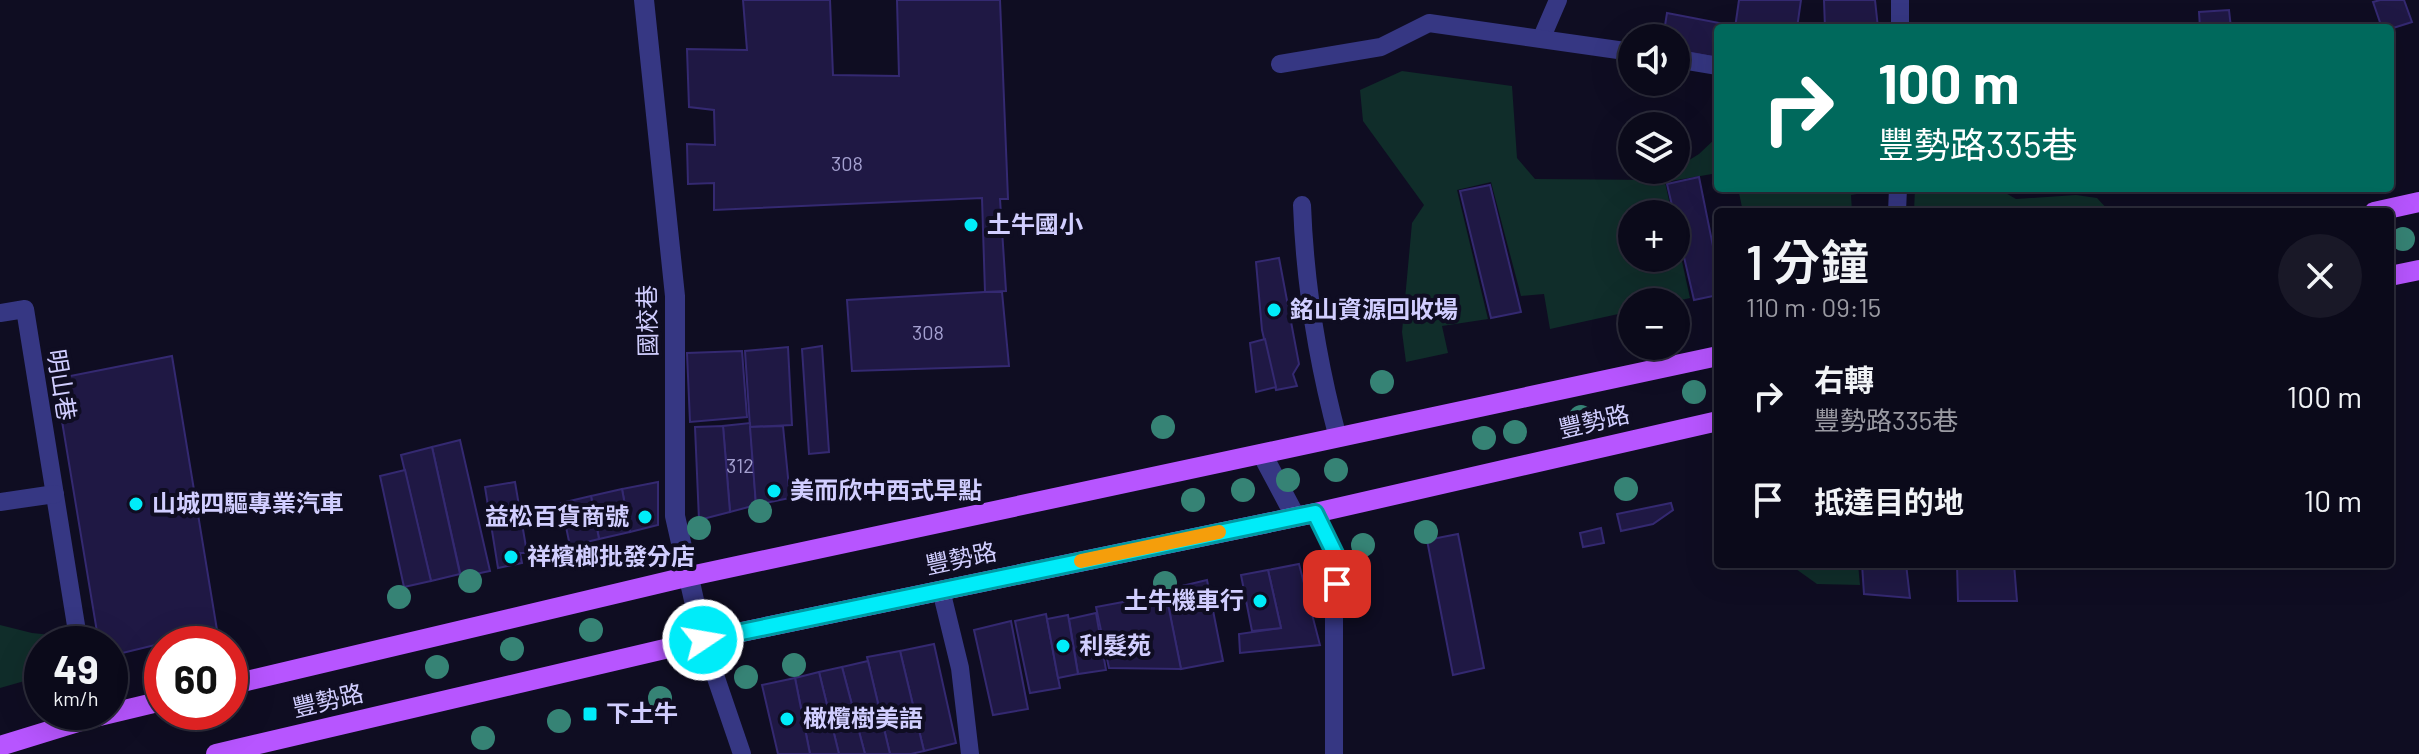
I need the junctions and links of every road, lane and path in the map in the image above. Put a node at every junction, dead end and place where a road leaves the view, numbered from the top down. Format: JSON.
{"nodes":[{"id":1,"x":644,"y":0,"type":"edge"},
{"id":2,"x":1558,"y":0,"type":"edge"},
{"id":3,"x":1900,"y":0,"type":"edge"},
{"id":4,"x":1900,"y":24,"type":"edge"},
{"id":5,"x":1542,"y":37,"type":"junction"},
{"id":6,"x":1618,"y":50,"type":"edge"},
{"id":7,"x":1690,"y":61,"type":"edge"},
{"id":8,"x":1280,"y":64,"type":"dead end"},
{"id":9,"x":1714,"y":65,"type":"edge"},
{"id":10,"x":2419,"y":202,"type":"edge"},
{"id":11,"x":1302,"y":205,"type":"dead end"},
{"id":12,"x":2392,"y":208,"type":"edge"},
{"id":13,"x":2419,"y":270,"type":"edge"},
{"id":14,"x":2394,"y":275,"type":"edge"},
{"id":15,"x":0,"y":313,"type":"edge"},
{"id":16,"x":1714,"y":357,"type":"edge"},
{"id":17,"x":1714,"y":422,"type":"edge"},
{"id":18,"x":1338,"y":438,"type":"junction"},
{"id":19,"x":1262,"y":454,"type":"junction"},
{"id":20,"x":55,"y":494,"type":"junction"},
{"id":21,"x":0,"y":502,"type":"edge"},
{"id":22,"x":1305,"y":514,"type":"junction"},
{"id":23,"x":686,"y":577,"type":"junction"},
{"id":24,"x":941,"y":590,"type":"junction"},
{"id":25,"x":76,"y":626,"type":"edge"},
{"id":26,"x":703,"y":640,"type":"junction"},
{"id":27,"x":248,"y":681,"type":"edge"},
{"id":28,"x":46,"y":730,"type":"edge"},
{"id":29,"x":0,"y":746,"type":"edge"},
{"id":30,"x":220,"y":753,"type":"edge"},
{"id":31,"x":742,"y":754,"type":"edge"},
{"id":32,"x":970,"y":754,"type":"edge"},
{"id":33,"x":1334,"y":754,"type":"edge"}],
"edges":[{"from":1,"to":23,"type":"street","name":"國校巷"},
{"from":2,"to":5,"type":"lane"},
{"from":3,"to":4,"type":"lane"},
{"from":5,"to":6,"type":"lane"},
{"from":5,"to":8,"type":"lane"},
{"from":7,"to":9,"type":"lane"},
{"from":10,"to":12,"type":"main road"},
{"from":11,"to":18,"type":"lane"},
{"from":13,"to":14,"type":"main road"},
{"from":15,"to":20,"type":"lane","name":"明山巷"},
{"from":16,"to":18,"type":"main road","name":"豐勢路"},
{"from":17,"to":22,"type":"main road","name":"豐勢路"},
{"from":18,"to":19,"type":"main road","name":"豐勢路"},
{"from":19,"to":22,"type":"street"},
{"from":19,"to":23,"type":"main road","name":"豐勢路"},
{"from":20,"to":21,"type":"lane"},
{"from":20,"to":25,"type":"lane","name":"明山巷"},
{"from":22,"to":24,"type":"main road","name":"豐勢路"},
{"from":22,"to":33,"type":"lane"},
{"from":23,"to":26,"type":"street","name":"國校巷"},
{"from":23,"to":27,"type":"main road","name":"豐勢路"},
{"from":24,"to":26,"type":"main road","name":"豐勢路"},
{"from":24,"to":32,"type":"lane"},
{"from":26,"to":30,"type":"main road","name":"豐勢路"},
{"from":26,"to":31,"type":"lane"},
{"from":28,"to":29,"type":"main road"}]}
